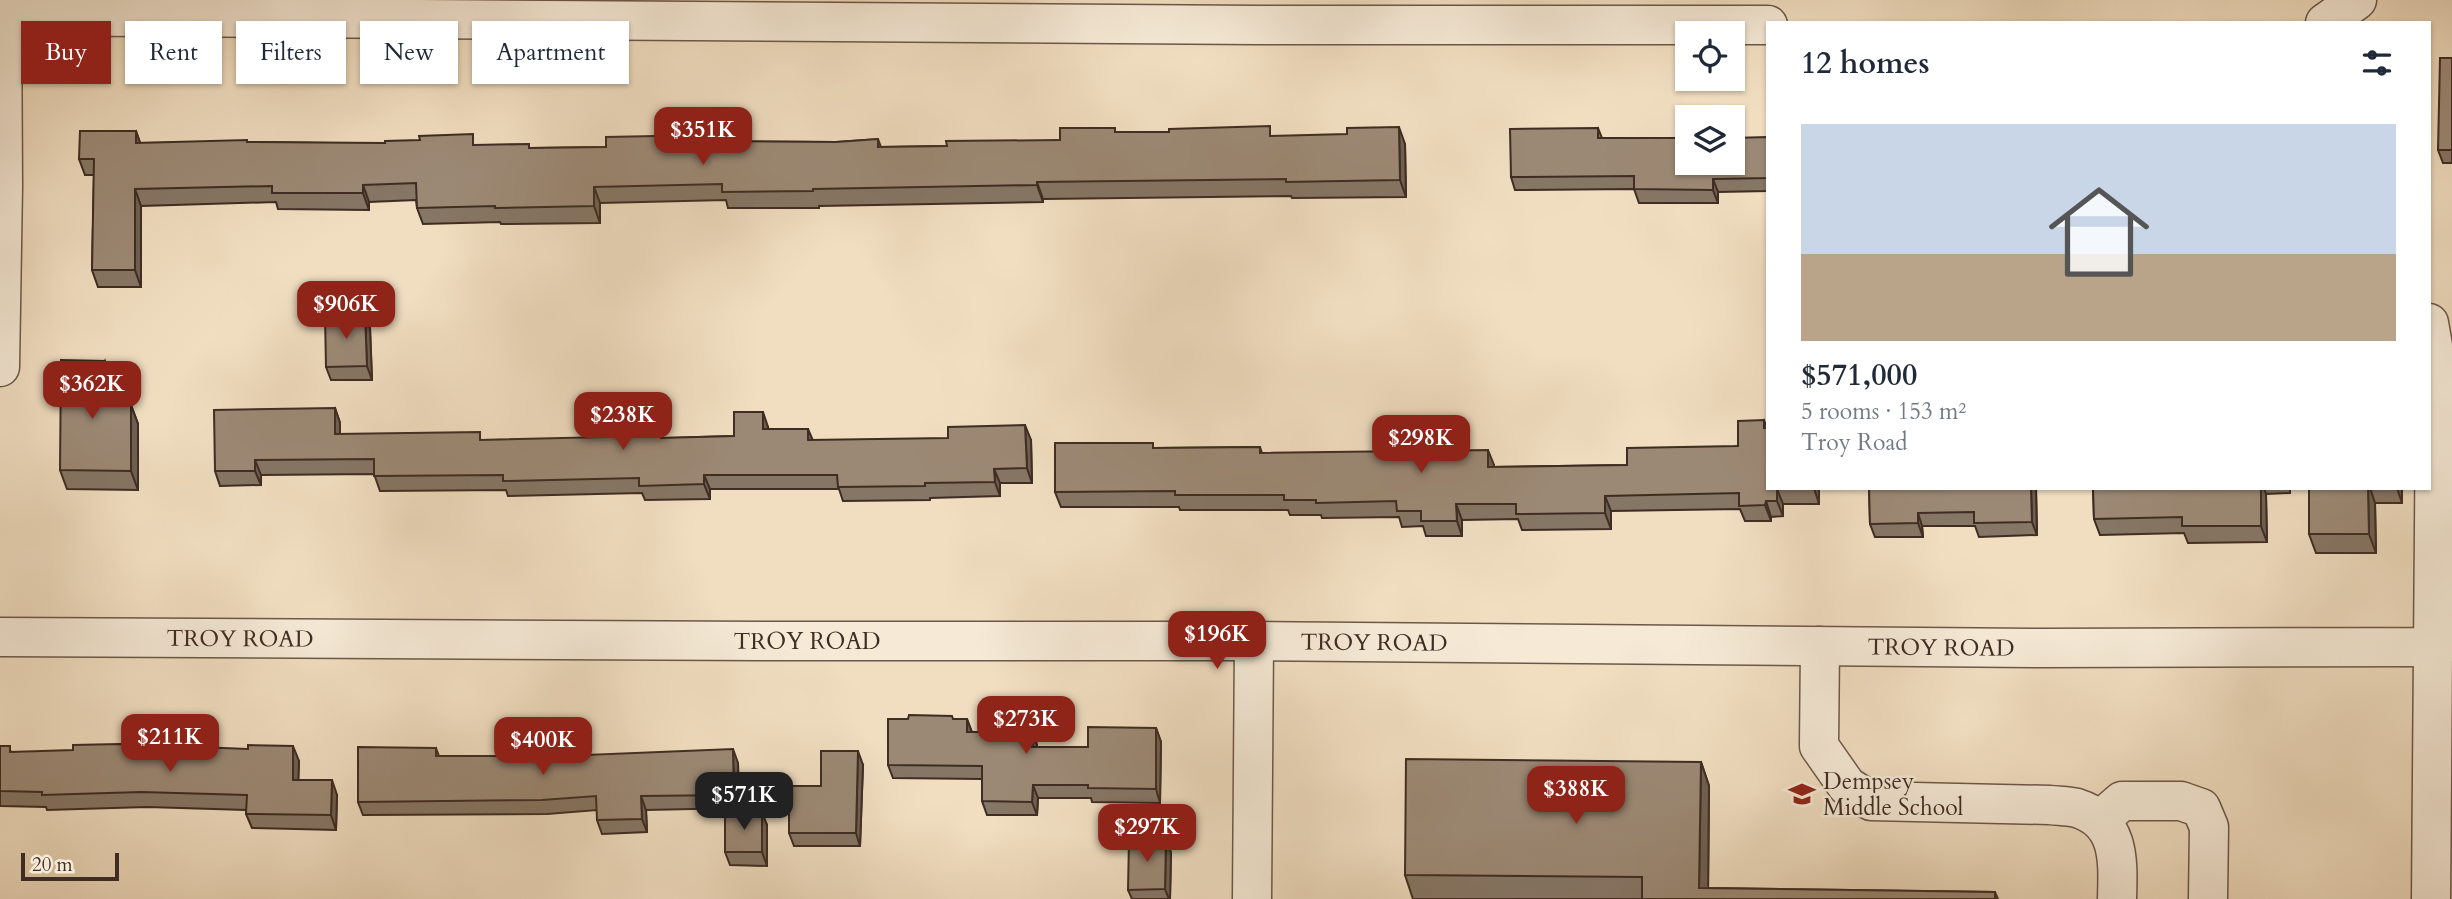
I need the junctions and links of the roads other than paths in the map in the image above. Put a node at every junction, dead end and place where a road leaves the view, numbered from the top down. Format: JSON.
{"nodes":[{"id":1,"x":2357,"y":0,"type":"edge"},
{"id":2,"x":1,"y":11,"type":"edge"},
{"id":3,"x":2328,"y":21,"type":"edge"},
{"id":4,"x":1766,"y":25,"type":"edge"},
{"id":5,"x":2431,"y":338,"type":"edge"},
{"id":6,"x":0,"y":367,"type":"edge"},
{"id":7,"x":0,"y":636,"type":"edge"},
{"id":8,"x":1254,"y":641,"type":"junction"},
{"id":9,"x":2442,"y":643,"type":"edge"},
{"id":10,"x":1820,"y":646,"type":"junction"},
{"id":11,"x":2100,"y":820,"type":"junction"},
{"id":12,"x":1252,"y":899,"type":"edge"},
{"id":13,"x":2117,"y":899,"type":"edge"},
{"id":14,"x":2208,"y":899,"type":"edge"},
{"id":15,"x":2431,"y":899,"type":"edge"}],
"edges":[{"from":1,"to":3,"type":"street"},
{"from":2,"to":4,"type":"street"},
{"from":2,"to":6,"type":"street"},
{"from":5,"to":9,"type":"street"},
{"from":7,"to":8,"type":"street","name":"TROY ROAD"},
{"from":8,"to":10,"type":"street","name":"TROY ROAD"},
{"from":8,"to":12,"type":"street"},
{"from":9,"to":10,"type":"street","name":"TROY ROAD"},
{"from":9,"to":15,"type":"street"},
{"from":10,"to":11,"type":"street"},
{"from":11,"to":13,"type":"street"},
{"from":11,"to":14,"type":"street"}]}
